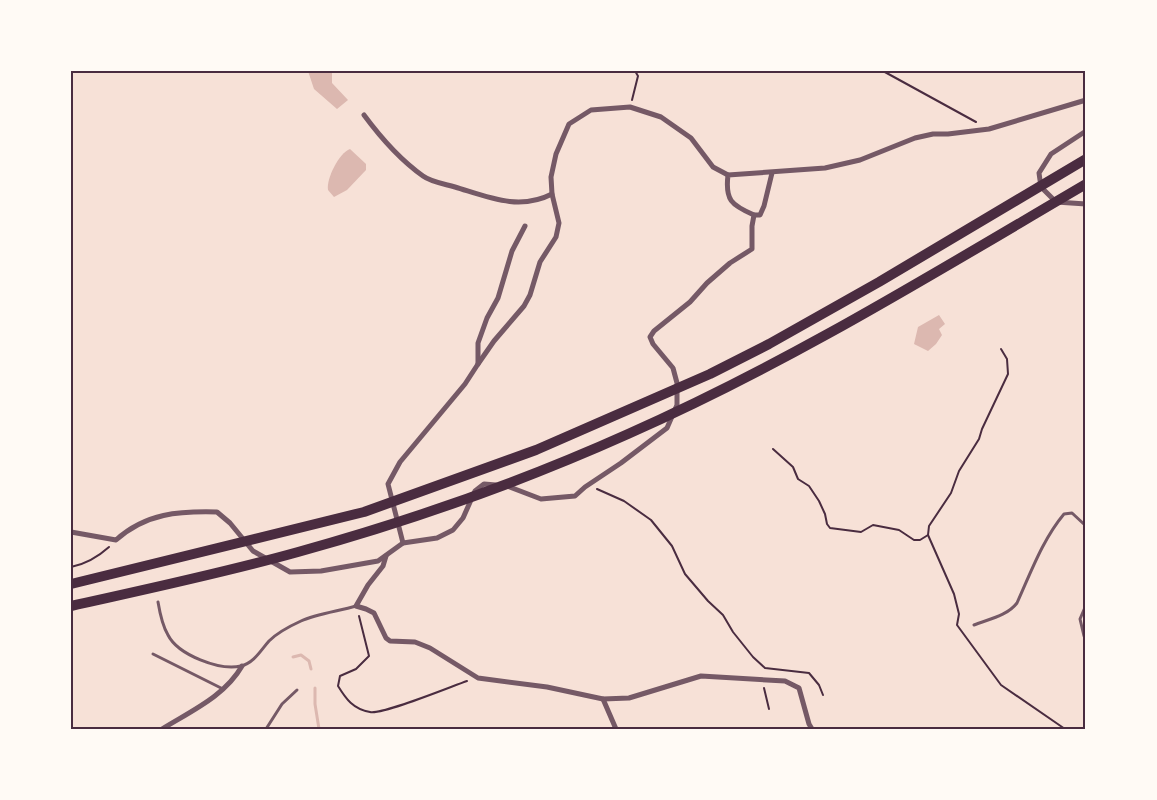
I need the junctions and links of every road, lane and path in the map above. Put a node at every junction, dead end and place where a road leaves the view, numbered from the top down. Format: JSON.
{"nodes":[{"id":1,"x":635,"y":71,"type":"edge"},
{"id":2,"x":883,"y":71,"type":"edge"},
{"id":3,"x":1086,"y":100,"type":"edge"},
{"id":4,"x":630,"y":107,"type":"junction"},
{"id":5,"x":364,"y":115,"type":"dead end"},
{"id":6,"x":989,"y":129,"type":"junction"},
{"id":7,"x":1086,"y":131,"type":"edge"},
{"id":8,"x":1086,"y":159,"type":"edge"},
{"id":9,"x":772,"y":172,"type":"junction"},
{"id":10,"x":728,"y":175,"type":"junction"},
{"id":11,"x":1086,"y":184,"type":"edge"},
{"id":12,"x":552,"y":194,"type":"junction"},
{"id":13,"x":1084,"y":204,"type":"edge"},
{"id":14,"x":1086,"y":208,"type":"edge"},
{"id":15,"x":754,"y":215,"type":"junction"},
{"id":16,"x":525,"y":226,"type":"dead end"},
{"id":17,"x":1001,"y":348,"type":"dead end"},
{"id":18,"x":478,"y":364,"type":"junction"},
{"id":19,"x":773,"y":449,"type":"dead end"},
{"id":20,"x":588,"y":484,"type":"junction"},
{"id":21,"x":1086,"y":526,"type":"edge"},
{"id":22,"x":71,"y":532,"type":"edge"},
{"id":23,"x":928,"y":535,"type":"junction"},
{"id":24,"x":116,"y":540,"type":"junction"},
{"id":25,"x":403,"y":543,"type":"junction"},
{"id":26,"x":387,"y":555,"type":"junction"},
{"id":27,"x":71,"y":567,"type":"edge"},
{"id":28,"x":71,"y":584,"type":"edge"},
{"id":29,"x":158,"y":602,"type":"dead end"},
{"id":30,"x":1086,"y":604,"type":"edge"},
{"id":31,"x":71,"y":606,"type":"edge"},
{"id":32,"x":356,"y":606,"type":"junction"},
{"id":33,"x":974,"y":625,"type":"dead end"},
{"id":34,"x":1084,"y":636,"type":"dead end"},
{"id":35,"x":153,"y":654,"type":"dead end"},
{"id":36,"x":242,"y":666,"type":"junction"},
{"id":37,"x":478,"y":678,"type":"junction"},
{"id":38,"x":224,"y":690,"type":"junction"},
{"id":39,"x":296,"y":690,"type":"dead end"},
{"id":40,"x":823,"y":695,"type":"dead end"},
{"id":41,"x":603,"y":699,"type":"junction"},
{"id":42,"x":162,"y":729,"type":"edge"},
{"id":43,"x":266,"y":729,"type":"edge"},
{"id":44,"x":616,"y":729,"type":"edge"},
{"id":45,"x":812,"y":729,"type":"edge"},
{"id":46,"x":1065,"y":729,"type":"edge"}],
"edges":[{"from":1,"to":4,"type":"path"},
{"from":2,"to":6,"type":"path"},
{"from":3,"to":6,"type":"street"},
{"from":4,"to":10,"type":"street"},
{"from":4,"to":12,"type":"street"},
{"from":5,"to":12,"type":"street"},
{"from":6,"to":9,"type":"street"},
{"from":7,"to":13,"type":"street"},
{"from":8,"to":28,"type":"highway"},
{"from":9,"to":10,"type":"street"},
{"from":9,"to":15,"type":"street"},
{"from":10,"to":15,"type":"street"},
{"from":11,"to":31,"type":"highway"},
{"from":12,"to":18,"type":"street"},
{"from":13,"to":14,"type":"lane"},
{"from":15,"to":20,"type":"street"},
{"from":16,"to":18,"type":"street"},
{"from":17,"to":23,"type":"path"},
{"from":18,"to":25,"type":"street"},
{"from":19,"to":23,"type":"path"},
{"from":20,"to":25,"type":"street"},
{"from":20,"to":40,"type":"path"},
{"from":21,"to":33,"type":"lane"},
{"from":22,"to":24,"type":"street"},
{"from":23,"to":46,"type":"path"},
{"from":24,"to":26,"type":"street"},
{"from":24,"to":27,"type":"path"},
{"from":25,"to":26,"type":"street"},
{"from":26,"to":32,"type":"street"},
{"from":29,"to":36,"type":"lane"},
{"from":30,"to":34,"type":"lane"},
{"from":32,"to":36,"type":"lane"},
{"from":32,"to":37,"type":"street"},
{"from":32,"to":37,"type":"path"},
{"from":35,"to":38,"type":"lane"},
{"from":36,"to":38,"type":"street"},
{"from":37,"to":41,"type":"street"},
{"from":38,"to":42,"type":"street"},
{"from":39,"to":43,"type":"lane"},
{"from":41,"to":44,"type":"street"},
{"from":41,"to":45,"type":"street"}]}
